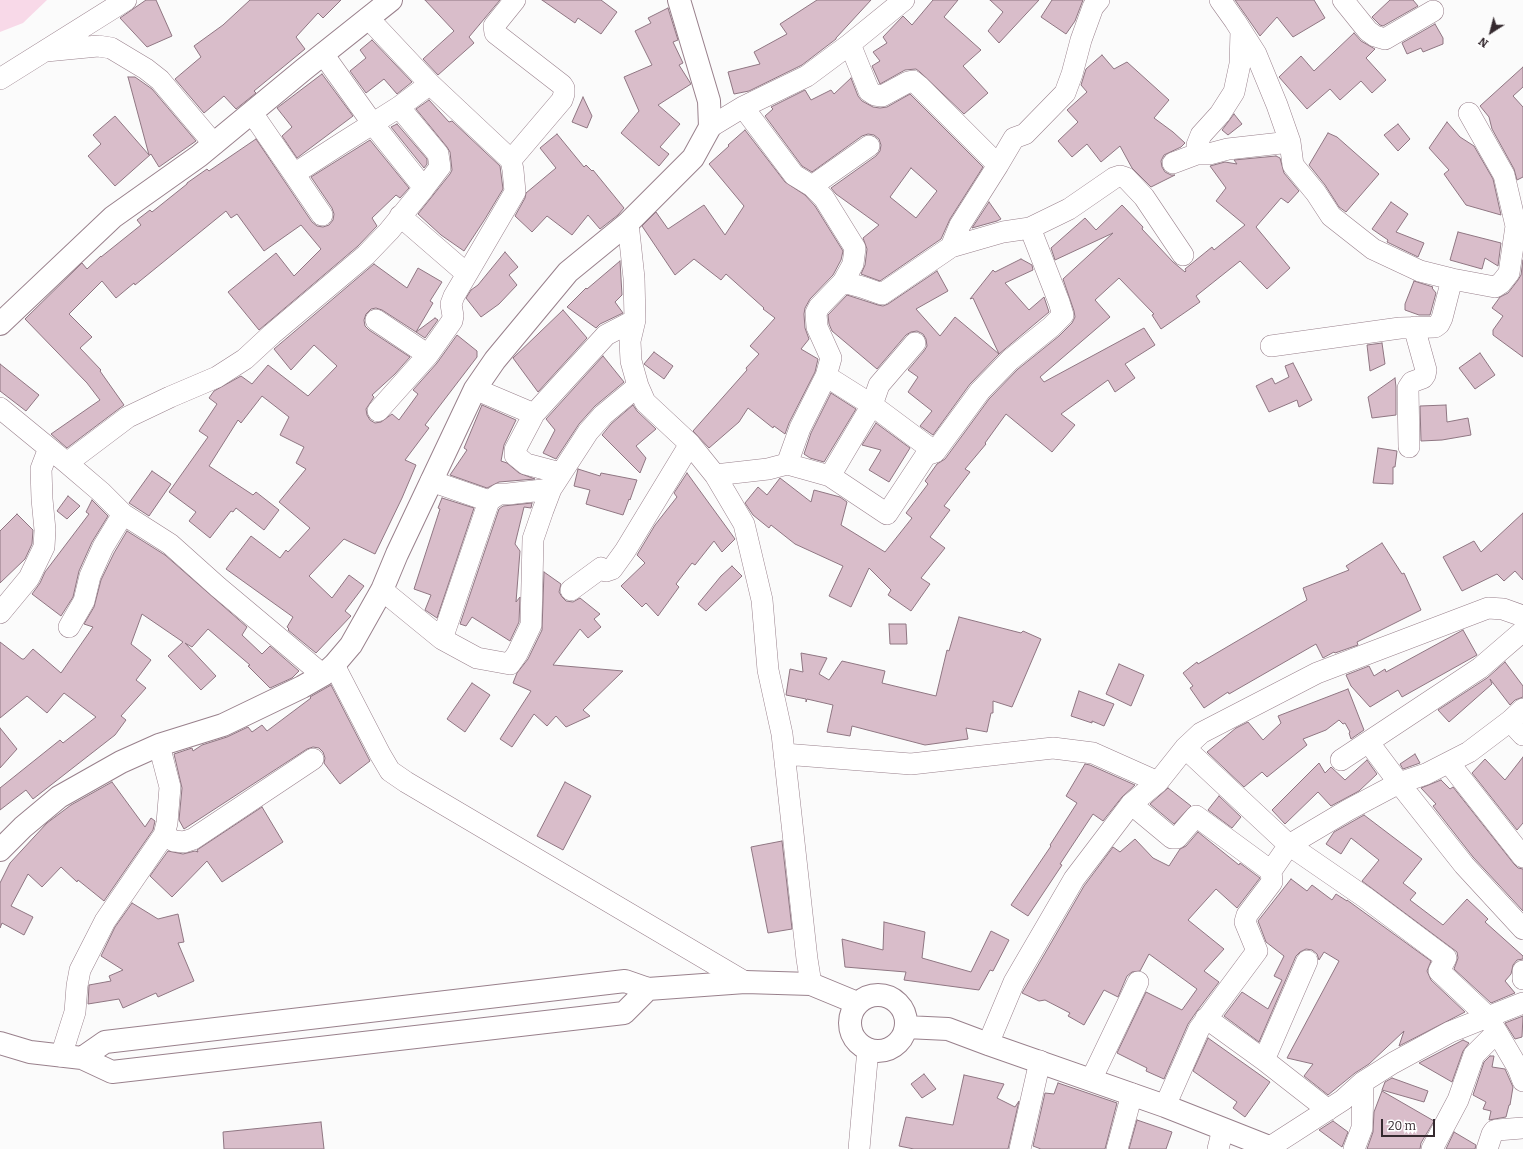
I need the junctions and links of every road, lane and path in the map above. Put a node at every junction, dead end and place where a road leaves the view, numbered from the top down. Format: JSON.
{"nodes":[{"id":1,"x":126,"y":0,"type":"edge"},
{"id":2,"x":391,"y":0,"type":"edge"},
{"id":3,"x":514,"y":0,"type":"edge"},
{"id":4,"x":679,"y":0,"type":"edge"},
{"id":5,"x":904,"y":0,"type":"edge"},
{"id":6,"x":1100,"y":0,"type":"edge"},
{"id":7,"x":1220,"y":0,"type":"edge"},
{"id":8,"x":1343,"y":0,"type":"edge"},
{"id":9,"x":1433,"y":11,"type":"dead end"},
{"id":10,"x":368,"y":18,"type":"junction"},
{"id":11,"x":1242,"y":31,"type":"junction"},
{"id":12,"x":850,"y":44,"type":"junction"},
{"id":13,"x":46,"y":51,"type":"junction"},
{"id":14,"x":323,"y":54,"type":"junction"},
{"id":15,"x":0,"y":79,"type":"edge"},
{"id":16,"x":430,"y":84,"type":"junction"},
{"id":17,"x":400,"y":107,"type":"junction"},
{"id":18,"x":743,"y":107,"type":"junction"},
{"id":19,"x":252,"y":113,"type":"junction"},
{"id":20,"x":1469,"y":113,"type":"dead end"},
{"id":21,"x":373,"y":124,"type":"junction"},
{"id":22,"x":710,"y":127,"type":"junction"},
{"id":23,"x":1290,"y":142,"type":"junction"},
{"id":24,"x":214,"y":144,"type":"junction"},
{"id":25,"x":869,"y":146,"type":"dead end"},
{"id":26,"x":1197,"y":154,"type":"junction"},
{"id":27,"x":512,"y":160,"type":"junction"},
{"id":28,"x":1173,"y":163,"type":"dead end"},
{"id":29,"x":998,"y":165,"type":"junction"},
{"id":30,"x":294,"y":174,"type":"junction"},
{"id":31,"x":812,"y":186,"type":"junction"},
{"id":32,"x":424,"y":188,"type":"junction"},
{"id":33,"x":322,"y":215,"type":"dead end"},
{"id":34,"x":400,"y":216,"type":"junction"},
{"id":35,"x":628,"y":223,"type":"junction"},
{"id":36,"x":1030,"y":228,"type":"junction"},
{"id":37,"x":951,"y":246,"type":"junction"},
{"id":38,"x":1183,"y":255,"type":"dead end"},
{"id":39,"x":467,"y":274,"type":"junction"},
{"id":40,"x":1452,"y":279,"type":"junction"},
{"id":41,"x":843,"y":282,"type":"junction"},
{"id":42,"x":376,"y":320,"type":"dead end"},
{"id":43,"x":635,"y":320,"type":"junction"},
{"id":44,"x":0,"y":324,"type":"edge"},
{"id":45,"x":1414,"y":327,"type":"junction"},
{"id":46,"x":915,"y":343,"type":"dead end"},
{"id":47,"x":1271,"y":346,"type":"dead end"},
{"id":48,"x":428,"y":355,"type":"junction"},
{"id":49,"x":826,"y":376,"type":"junction"},
{"id":50,"x":638,"y":386,"type":"junction"},
{"id":51,"x":474,"y":389,"type":"junction"},
{"id":52,"x":872,"y":405,"type":"junction"},
{"id":53,"x":0,"y":408,"type":"edge"},
{"id":54,"x":378,"y":411,"type":"dead end"},
{"id":55,"x":534,"y":414,"type":"junction"},
{"id":56,"x":690,"y":444,"type":"junction"},
{"id":57,"x":1409,"y":447,"type":"dead end"},
{"id":58,"x":48,"y":448,"type":"junction"},
{"id":59,"x":935,"y":452,"type":"junction"},
{"id":60,"x":67,"y":463,"type":"junction"},
{"id":61,"x":787,"y":464,"type":"junction"},
{"id":62,"x":715,"y":475,"type":"junction"},
{"id":63,"x":830,"y":476,"type":"junction"},
{"id":64,"x":431,"y":481,"type":"junction"},
{"id":65,"x":556,"y":481,"type":"junction"},
{"id":66,"x":489,"y":501,"type":"junction"},
{"id":67,"x":124,"y":514,"type":"junction"},
{"id":68,"x":382,"y":590,"type":"junction"},
{"id":69,"x":571,"y":590,"type":"dead end"},
{"id":70,"x":0,"y":613,"type":"edge"},
{"id":71,"x":1523,"y":616,"type":"edge"},
{"id":72,"x":69,"y":627,"type":"dead end"},
{"id":73,"x":1523,"y":631,"type":"edge"},
{"id":74,"x":442,"y":639,"type":"junction"},
{"id":75,"x":328,"y":670,"type":"junction"},
{"id":76,"x":1519,"y":722,"type":"edge"},
{"id":77,"x":1369,"y":743,"type":"junction"},
{"id":78,"x":159,"y":745,"type":"junction"},
{"id":79,"x":1186,"y":748,"type":"junction"},
{"id":80,"x":784,"y":754,"type":"junction"},
{"id":81,"x":313,"y":759,"type":"dead end"},
{"id":82,"x":1341,"y":760,"type":"dead end"},
{"id":83,"x":1449,"y":763,"type":"junction"},
{"id":84,"x":1158,"y":782,"type":"junction"},
{"id":85,"x":1399,"y":783,"type":"junction"},
{"id":86,"x":1131,"y":804,"type":"junction"},
{"id":87,"x":1517,"y":834,"type":"edge"},
{"id":88,"x":164,"y":835,"type":"junction"},
{"id":89,"x":1289,"y":845,"type":"junction"},
{"id":90,"x":0,"y":850,"type":"edge"},
{"id":91,"x":1523,"y":857,"type":"edge"},
{"id":92,"x":1271,"y":871,"type":"junction"},
{"id":93,"x":1523,"y":929,"type":"edge"},
{"id":94,"x":1307,"y":960,"type":"dead end"},
{"id":95,"x":1523,"y":971,"type":"edge"},
{"id":96,"x":1523,"y":979,"type":"edge"},
{"id":97,"x":745,"y":982,"type":"junction"},
{"id":98,"x":1138,"y":982,"type":"dead end"},
{"id":99,"x":811,"y":984,"type":"junction"},
{"id":100,"x":648,"y":989,"type":"junction"},
{"id":101,"x":858,"y":1003,"type":"junction"},
{"id":102,"x":1523,"y":1003,"type":"edge"},
{"id":103,"x":1206,"y":1018,"type":"junction"},
{"id":104,"x":1492,"y":1025,"type":"junction"},
{"id":105,"x":906,"y":1028,"type":"junction"},
{"id":106,"x":0,"y":1043,"type":"edge"},
{"id":107,"x":988,"y":1044,"type":"junction"},
{"id":108,"x":868,"y":1049,"type":"junction"},
{"id":109,"x":72,"y":1057,"type":"junction"},
{"id":110,"x":1264,"y":1060,"type":"junction"},
{"id":111,"x":1040,"y":1061,"type":"junction"},
{"id":112,"x":1092,"y":1080,"type":"junction"},
{"id":113,"x":1523,"y":1081,"type":"edge"},
{"id":114,"x":1364,"y":1082,"type":"junction"},
{"id":115,"x":1132,"y":1094,"type":"junction"},
{"id":116,"x":1165,"y":1106,"type":"junction"},
{"id":117,"x":1328,"y":1110,"type":"junction"},
{"id":118,"x":1523,"y":1128,"type":"edge"},
{"id":119,"x":1221,"y":1139,"type":"edge"},
{"id":120,"x":1272,"y":1148,"type":"edge"},
{"id":121,"x":859,"y":1149,"type":"edge"},
{"id":122,"x":1020,"y":1149,"type":"edge"},
{"id":123,"x":1117,"y":1149,"type":"edge"},
{"id":124,"x":1354,"y":1149,"type":"edge"},
{"id":125,"x":1432,"y":1149,"type":"edge"},
{"id":126,"x":1488,"y":1149,"type":"edge"}],
"edges":[{"from":1,"to":13,"type":"street"},
{"from":2,"to":10,"type":"street"},
{"from":3,"to":27,"type":"street"},
{"from":4,"to":22,"type":"street"},
{"from":5,"to":12,"type":"street"},
{"from":6,"to":29,"type":"street"},
{"from":7,"to":11,"type":"street"},
{"from":8,"to":9,"type":"street"},
{"from":10,"to":14,"type":"street"},
{"from":10,"to":16,"type":"street"},
{"from":11,"to":23,"type":"street"},
{"from":11,"to":26,"type":"street"},
{"from":12,"to":18,"type":"street"},
{"from":12,"to":29,"type":"street"},
{"from":13,"to":15,"type":"street"},
{"from":13,"to":24,"type":"street"},
{"from":14,"to":19,"type":"street"},
{"from":14,"to":21,"type":"street"},
{"from":16,"to":17,"type":"street"},
{"from":16,"to":27,"type":"street"},
{"from":17,"to":21,"type":"street"},
{"from":17,"to":32,"type":"street"},
{"from":18,"to":22,"type":"street"},
{"from":18,"to":31,"type":"street"},
{"from":19,"to":24,"type":"street"},
{"from":19,"to":30,"type":"street"},
{"from":20,"to":40,"type":"street"},
{"from":21,"to":30,"type":"street"},
{"from":21,"to":32,"type":"street"},
{"from":22,"to":35,"type":"street"},
{"from":23,"to":26,"type":"street"},
{"from":23,"to":40,"type":"street"},
{"from":24,"to":44,"type":"street"},
{"from":25,"to":31,"type":"street"},
{"from":26,"to":28,"type":"street"},
{"from":27,"to":39,"type":"street"},
{"from":29,"to":37,"type":"street"},
{"from":30,"to":33,"type":"street"},
{"from":31,"to":41,"type":"street"},
{"from":32,"to":34,"type":"street"},
{"from":34,"to":39,"type":"street"},
{"from":34,"to":60,"type":"street"},
{"from":35,"to":43,"type":"street"},
{"from":35,"to":51,"type":"street"},
{"from":36,"to":37,"type":"street"},
{"from":36,"to":38,"type":"street"},
{"from":36,"to":59,"type":"street"},
{"from":37,"to":41,"type":"street"},
{"from":39,"to":48,"type":"street"},
{"from":40,"to":45,"type":"street"},
{"from":41,"to":49,"type":"street"},
{"from":42,"to":48,"type":"street"},
{"from":43,"to":50,"type":"street"},
{"from":43,"to":55,"type":"street"},
{"from":45,"to":47,"type":"street"},
{"from":45,"to":57,"type":"street"},
{"from":46,"to":52,"type":"street"},
{"from":48,"to":54,"type":"street"},
{"from":49,"to":52,"type":"street"},
{"from":49,"to":61,"type":"street"},
{"from":50,"to":56,"type":"street"},
{"from":50,"to":65,"type":"street"},
{"from":51,"to":55,"type":"street"},
{"from":51,"to":64,"type":"street"},
{"from":52,"to":59,"type":"street"},
{"from":52,"to":63,"type":"street"},
{"from":53,"to":58,"type":"street"},
{"from":55,"to":65,"type":"street"},
{"from":56,"to":62,"type":"street"},
{"from":56,"to":69,"type":"street"},
{"from":58,"to":60,"type":"street"},
{"from":58,"to":70,"type":"street"},
{"from":59,"to":63,"type":"street"},
{"from":60,"to":67,"type":"street"},
{"from":61,"to":62,"type":"street"},
{"from":61,"to":63,"type":"street"},
{"from":62,"to":80,"type":"street"},
{"from":64,"to":66,"type":"street"},
{"from":64,"to":68,"type":"street"},
{"from":65,"to":66,"type":"street"},
{"from":65,"to":74,"type":"street"},
{"from":66,"to":74,"type":"street"},
{"from":67,"to":72,"type":"street"},
{"from":67,"to":75,"type":"street"},
{"from":68,"to":74,"type":"street"},
{"from":68,"to":75,"type":"street"},
{"from":71,"to":79,"type":"street"},
{"from":73,"to":77,"type":"street"},
{"from":75,"to":78,"type":"street"},
{"from":75,"to":97,"type":"street"},
{"from":76,"to":83,"type":"street"},
{"from":77,"to":82,"type":"street"},
{"from":77,"to":85,"type":"street"},
{"from":78,"to":88,"type":"street"},
{"from":78,"to":90,"type":"street"},
{"from":79,"to":84,"type":"street"},
{"from":79,"to":89,"type":"street"},
{"from":80,"to":84,"type":"street"},
{"from":80,"to":99,"type":"street"},
{"from":81,"to":88,"type":"street"},
{"from":83,"to":85,"type":"street"},
{"from":83,"to":87,"type":"street"},
{"from":84,"to":86,"type":"street"},
{"from":85,"to":89,"type":"street"},
{"from":85,"to":93,"type":"street"},
{"from":86,"to":92,"type":"street"},
{"from":86,"to":107,"type":"street"},
{"from":87,"to":91,"type":"street"},
{"from":88,"to":109,"type":"street"},
{"from":89,"to":92,"type":"street"},
{"from":89,"to":104,"type":"street"},
{"from":92,"to":103,"type":"street"},
{"from":94,"to":110,"type":"street"},
{"from":95,"to":96,"type":"street"},
{"from":97,"to":99,"type":"street"},
{"from":97,"to":100,"type":"street"},
{"from":98,"to":112,"type":"street"},
{"from":99,"to":101,"type":"street"},
{"from":100,"to":109,"type":"street"},
{"from":100,"to":109,"type":"street"},
{"from":101,"to":105,"type":"street"},
{"from":101,"to":108,"type":"street"},
{"from":102,"to":104,"type":"street"},
{"from":103,"to":110,"type":"street"},
{"from":103,"to":116,"type":"street"},
{"from":104,"to":113,"type":"street"},
{"from":104,"to":114,"type":"street"},
{"from":104,"to":125,"type":"street"},
{"from":105,"to":107,"type":"street"},
{"from":105,"to":108,"type":"street"},
{"from":106,"to":109,"type":"street"},
{"from":107,"to":111,"type":"street"},
{"from":108,"to":121,"type":"street"},
{"from":110,"to":117,"type":"street"},
{"from":111,"to":112,"type":"street"},
{"from":111,"to":122,"type":"street"},
{"from":112,"to":115,"type":"street"},
{"from":114,"to":117,"type":"street"},
{"from":114,"to":124,"type":"street"},
{"from":115,"to":116,"type":"street"},
{"from":115,"to":123,"type":"street"},
{"from":116,"to":119,"type":"street"},
{"from":117,"to":120,"type":"street"},
{"from":118,"to":126,"type":"street"},
{"from":119,"to":120,"type":"street"}]}
